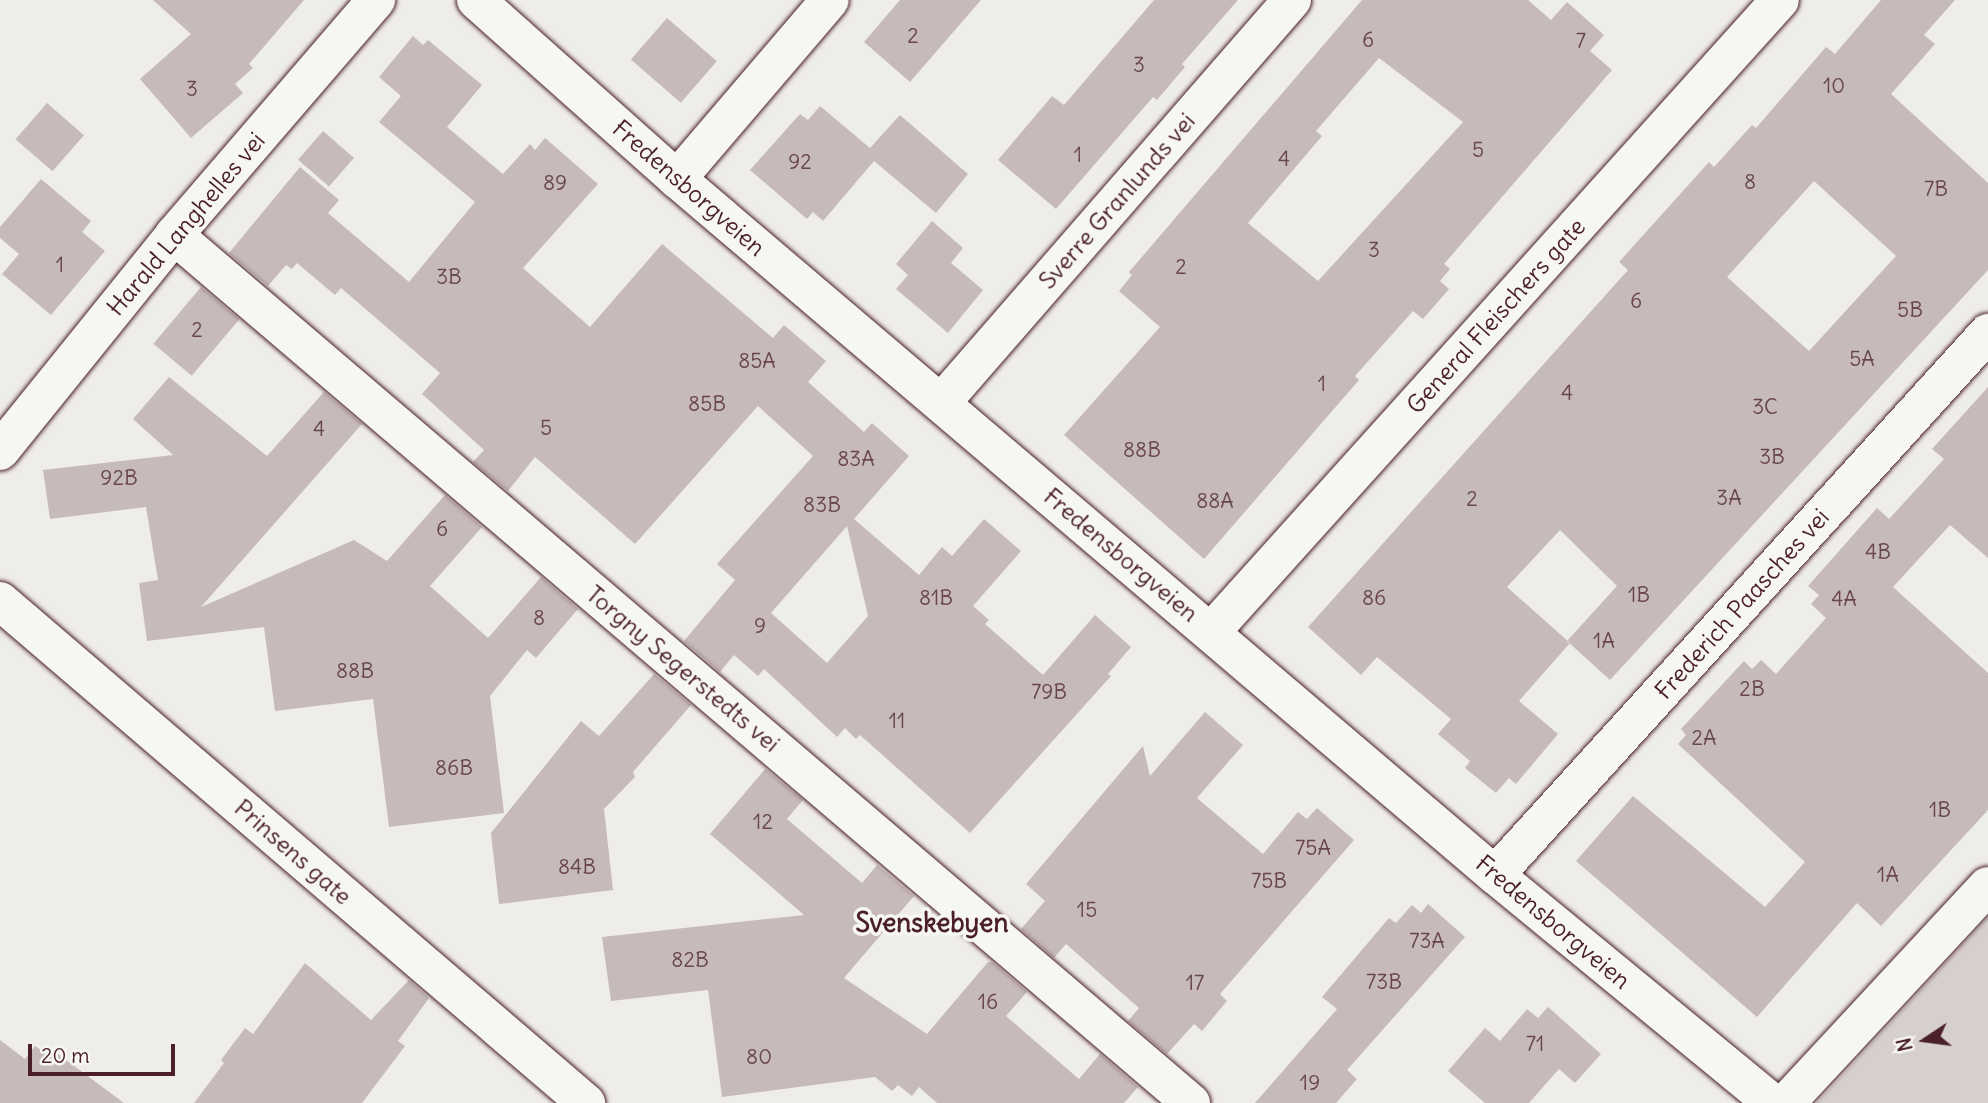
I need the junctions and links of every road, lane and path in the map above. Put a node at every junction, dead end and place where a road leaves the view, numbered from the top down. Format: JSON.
{"nodes":[{"id":1,"x":376,"y":0,"type":"edge"},
{"id":2,"x":476,"y":0,"type":"edge"},
{"id":3,"x":830,"y":0,"type":"edge"},
{"id":4,"x":1292,"y":0,"type":"edge"},
{"id":5,"x":1780,"y":0,"type":"edge"},
{"id":6,"x":677,"y":179,"type":"junction"},
{"id":7,"x":174,"y":235,"type":"junction"},
{"id":8,"x":1988,"y":332,"type":"edge"},
{"id":9,"x":942,"y":402,"type":"junction"},
{"id":10,"x":0,"y":451,"type":"edge"},
{"id":11,"x":0,"y":601,"type":"edge"},
{"id":12,"x":1211,"y":632,"type":"junction"},
{"id":13,"x":1496,"y":875,"type":"junction"},
{"id":14,"x":1988,"y":886,"type":"edge"},
{"id":15,"x":586,"y":1103,"type":"edge"},
{"id":16,"x":1191,"y":1103,"type":"edge"},
{"id":17,"x":1773,"y":1103,"type":"edge"},
{"id":18,"x":1786,"y":1103,"type":"edge"}],
"edges":[{"from":1,"to":7,"type":"street","name":"Harald Langhelles vei"},
{"from":2,"to":6,"type":"street","name":"Fredensborgveien"},
{"from":3,"to":6,"type":"street"},
{"from":4,"to":9,"type":"street","name":"Sverre Granlunds vei"},
{"from":5,"to":12,"type":"street","name":"General Fleischers gate"},
{"from":6,"to":9,"type":"street","name":"Fredensborgveien"},
{"from":7,"to":10,"type":"street","name":"Harald Langhelles vei"},
{"from":7,"to":16,"type":"street","name":"Torgny Segerstedts vei"},
{"from":8,"to":13,"type":"street","name":"Frederich Paasches vei"},
{"from":9,"to":12,"type":"street","name":"Fredensborgveien"},
{"from":11,"to":15,"type":"street","name":"Prinsens gate"},
{"from":12,"to":13,"type":"street","name":"Fredensborgveien"},
{"from":13,"to":17,"type":"street","name":"Fredensborgveien"},
{"from":14,"to":18,"type":"street"}]}
